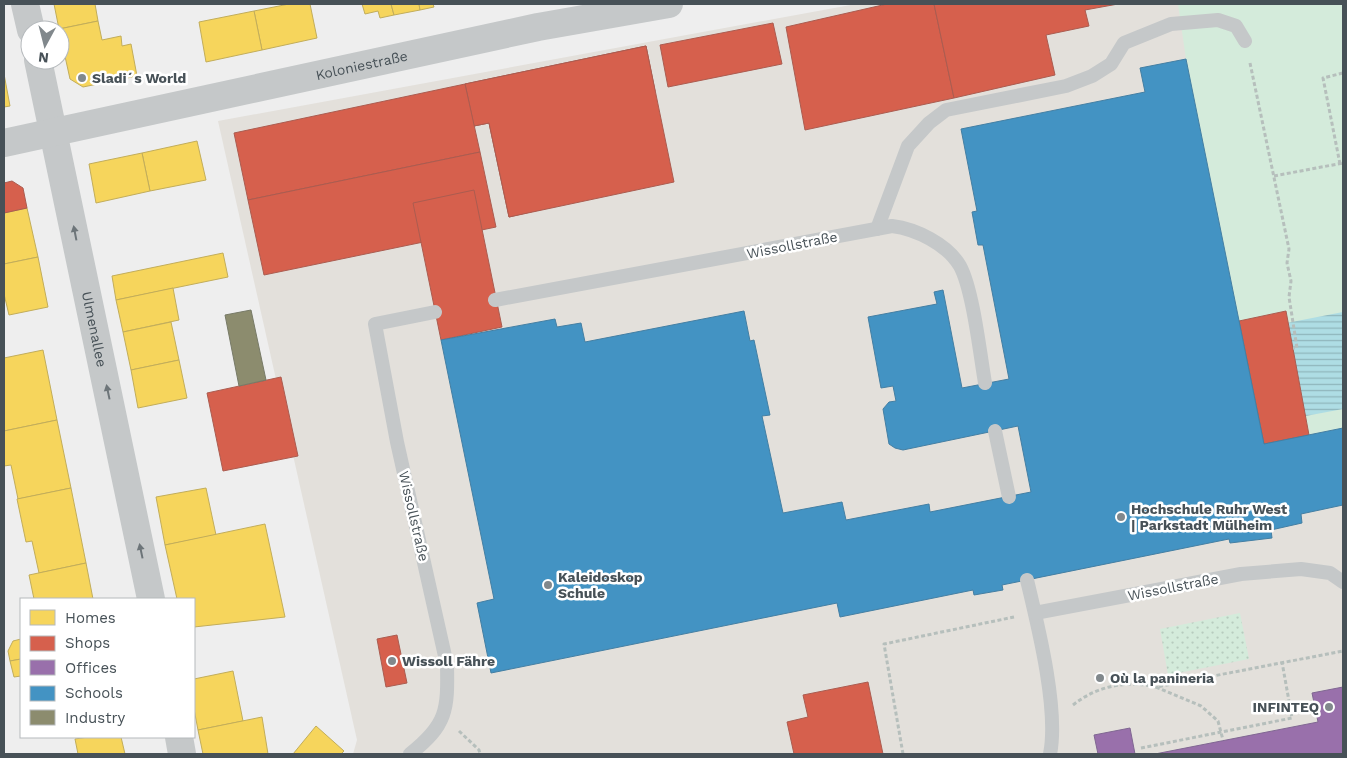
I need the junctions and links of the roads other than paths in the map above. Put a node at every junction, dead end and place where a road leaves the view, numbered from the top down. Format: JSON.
{"nodes":[{"id":1,"x":25,"y":4,"type":"edge"},
{"id":2,"x":669,"y":4,"type":"edge"},
{"id":3,"x":620,"y":8,"type":"edge"},
{"id":4,"x":29,"y":20,"type":"edge"},
{"id":5,"x":1246,"y":41,"type":"road end"},
{"id":6,"x":40,"y":70,"type":"edge"},
{"id":7,"x":55,"y":132,"type":"junction"},
{"id":8,"x":4,"y":143,"type":"edge"},
{"id":9,"x":877,"y":229,"type":"junction"},
{"id":10,"x":495,"y":300,"type":"dead end"},
{"id":11,"x":435,"y":312,"type":"dead end"},
{"id":12,"x":985,"y":383,"type":"dead end"},
{"id":13,"x":995,"y":431,"type":"dead end"},
{"id":14,"x":1008,"y":497,"type":"dead end"},
{"id":15,"x":1027,"y":580,"type":"dead end"},
{"id":16,"x":1343,"y":582,"type":"edge"},
{"id":17,"x":151,"y":598,"type":"edge"},
{"id":18,"x":1035,"y":613,"type":"junction"},
{"id":19,"x":179,"y":738,"type":"edge"},
{"id":20,"x":1052,"y":748,"type":"edge"},
{"id":21,"x":182,"y":754,"type":"edge"},
{"id":22,"x":410,"y":754,"type":"edge"}],
"edges":[{"from":1,"to":4,"type":"street"},
{"from":2,"to":3,"type":"street","name":"Koloniestraße"},
{"from":3,"to":7,"type":"street","name":"Koloniestraße"},
{"from":5,"to":9,"type":"lane"},
{"from":6,"to":7,"type":"street","name":"Ulmenallee"},
{"from":7,"to":8,"type":"street","name":"Koloniestraße"},
{"from":17,"to":7,"type":"street","name":"Ulmenallee","one_way":true},
{"from":9,"to":10,"type":"lane","name":"Wissollstraße"},
{"from":9,"to":12,"type":"lane","name":"Wissollstraße"},
{"from":11,"to":22,"type":"lane","name":"Wissollstraße"},
{"from":13,"to":14,"type":"lane"},
{"from":15,"to":18,"type":"lane"},
{"from":16,"to":18,"type":"lane","name":"Wissollstraße"},
{"from":18,"to":20,"type":"lane"},
{"from":19,"to":21,"type":"street"}]}
